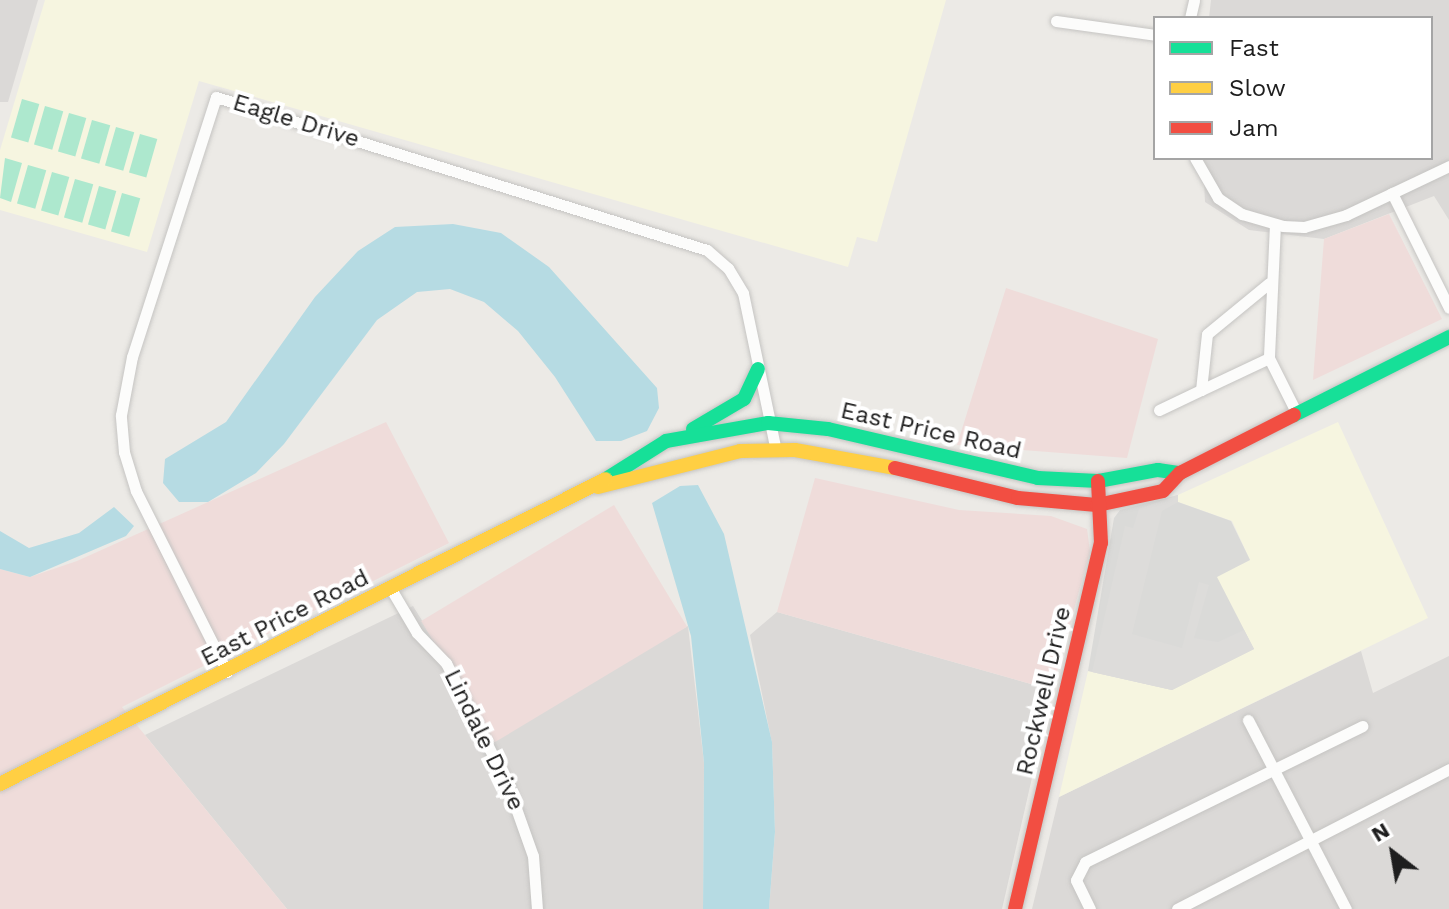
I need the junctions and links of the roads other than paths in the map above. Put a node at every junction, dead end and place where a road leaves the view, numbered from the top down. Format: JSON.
{"nodes":[{"id":1,"x":1056,"y":21,"type":"dead end"},
{"id":2,"x":1153,"y":35,"type":"edge"},
{"id":3,"x":1196,"y":160,"type":"edge"},
{"id":4,"x":1449,"y":166,"type":"edge"},
{"id":5,"x":1392,"y":193,"type":"junction"},
{"id":6,"x":1275,"y":224,"type":"junction"},
{"id":7,"x":1269,"y":283,"type":"junction"},
{"id":8,"x":1449,"y":308,"type":"edge"},
{"id":9,"x":1449,"y":337,"type":"edge"},
{"id":10,"x":1269,"y":358,"type":"junction"},
{"id":11,"x":758,"y":369,"type":"junction"},
{"id":12,"x":1201,"y":390,"type":"junction"},
{"id":13,"x":1159,"y":410,"type":"dead end"},
{"id":14,"x":1297,"y":414,"type":"junction"},
{"id":15,"x":768,"y":423,"type":"junction"},
{"id":16,"x":681,"y":437,"type":"junction"},
{"id":17,"x":776,"y":451,"type":"junction"},
{"id":18,"x":1180,"y":473,"type":"junction"},
{"id":19,"x":1098,"y":481,"type":"junction"},
{"id":20,"x":590,"y":489,"type":"junction"},
{"id":21,"x":1097,"y":505,"type":"junction"},
{"id":22,"x":391,"y":589,"type":"junction"},
{"id":23,"x":227,"y":672,"type":"junction"},
{"id":24,"x":1248,"y":720,"type":"dead end"},
{"id":25,"x":1362,"y":726,"type":"dead end"},
{"id":26,"x":1274,"y":769,"type":"junction"},
{"id":27,"x":1449,"y":769,"type":"edge"},
{"id":28,"x":0,"y":784,"type":"edge"},
{"id":29,"x":1311,"y":841,"type":"junction"},
{"id":30,"x":537,"y":909,"type":"edge"},
{"id":31,"x":1015,"y":909,"type":"edge"},
{"id":32,"x":1090,"y":909,"type":"edge"},
{"id":33,"x":1177,"y":909,"type":"edge"},
{"id":34,"x":1346,"y":909,"type":"edge"}],
"edges":[{"from":1,"to":2,"type":"street"},
{"from":3,"to":6,"type":"street"},
{"from":4,"to":5,"type":"street"},
{"from":5,"to":6,"type":"street"},
{"from":5,"to":8,"type":"street"},
{"from":6,"to":7,"type":"street"},
{"from":7,"to":10,"type":"street"},
{"from":7,"to":12,"type":"street"},
{"from":9,"to":14,"type":"main road","name":"East Price Road"},
{"from":10,"to":12,"type":"street"},
{"from":10,"to":14,"type":"street"},
{"from":11,"to":15,"type":"street","name":"Eagle Drive"},
{"from":11,"to":16,"type":"main road"},
{"from":11,"to":23,"type":"street","name":"Eagle Drive"},
{"from":12,"to":13,"type":"street"},
{"from":14,"to":18,"type":"main road","name":"East Price Road"},
{"from":15,"to":16,"type":"main road","name":"East Price Road"},
{"from":15,"to":17,"type":"street","name":"Eagle Drive"},
{"from":15,"to":19,"type":"main road","name":"East Price Road"},
{"from":16,"to":20,"type":"main road","name":"East Price Road"},
{"from":17,"to":20,"type":"main road","name":"East Price Road"},
{"from":17,"to":21,"type":"main road","name":"East Price Road"},
{"from":18,"to":19,"type":"main road","name":"East Price Road"},
{"from":18,"to":21,"type":"main road","name":"East Price Road"},
{"from":19,"to":21,"type":"main road","name":"Rockwell Drive"},
{"from":20,"to":22,"type":"main road","name":"East Price Road"},
{"from":21,"to":31,"type":"main road","name":"Rockwell Drive"},
{"from":22,"to":23,"type":"main road","name":"East Price Road"},
{"from":22,"to":30,"type":"street","name":"Lindale Drive"},
{"from":23,"to":28,"type":"main road","name":"East Price Road"},
{"from":24,"to":26,"type":"street"},
{"from":25,"to":26,"type":"street"},
{"from":26,"to":29,"type":"street"},
{"from":26,"to":32,"type":"street"},
{"from":27,"to":29,"type":"street"},
{"from":29,"to":33,"type":"street"},
{"from":29,"to":34,"type":"street"}]}
